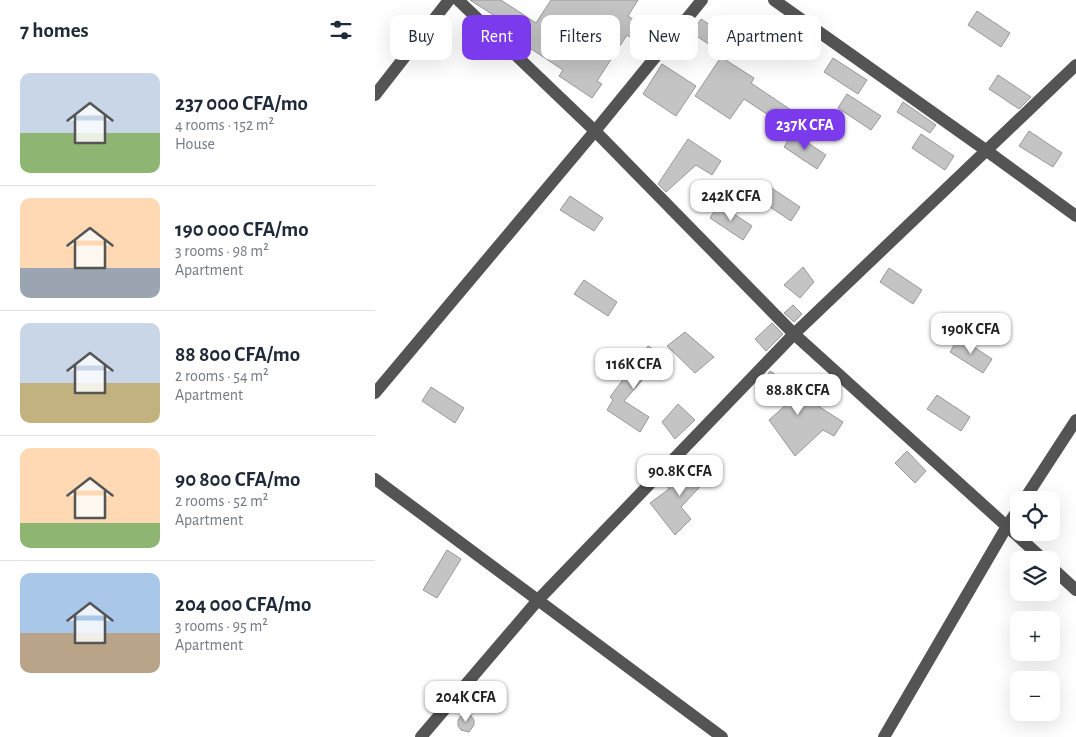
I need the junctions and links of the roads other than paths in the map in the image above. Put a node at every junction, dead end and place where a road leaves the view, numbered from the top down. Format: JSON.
{"nodes":[{"id":1,"x":449,"y":0,"type":"edge"},
{"id":2,"x":458,"y":0,"type":"edge"},
{"id":3,"x":702,"y":0,"type":"edge"},
{"id":4,"x":774,"y":0,"type":"edge"},
{"id":5,"x":1076,"y":65,"type":"edge"},
{"id":6,"x":375,"y":95,"type":"edge"},
{"id":7,"x":595,"y":131,"type":"junction"},
{"id":8,"x":987,"y":151,"type":"junction"},
{"id":9,"x":1076,"y":216,"type":"edge"},
{"id":10,"x":794,"y":334,"type":"junction"},
{"id":11,"x":375,"y":393,"type":"edge"},
{"id":12,"x":1076,"y":420,"type":"edge"},
{"id":13,"x":375,"y":479,"type":"edge"},
{"id":14,"x":1030,"y":491,"type":"edge"},
{"id":15,"x":1010,"y":522,"type":"edge"},
{"id":16,"x":1007,"y":526,"type":"junction"},
{"id":17,"x":1034,"y":551,"type":"edge"},
{"id":18,"x":1060,"y":575,"type":"edge"},
{"id":19,"x":1076,"y":590,"type":"edge"},
{"id":20,"x":538,"y":600,"type":"junction"},
{"id":21,"x":421,"y":737,"type":"edge"},
{"id":22,"x":722,"y":737,"type":"edge"},
{"id":23,"x":884,"y":737,"type":"edge"}],
"edges":[{"from":1,"to":6,"type":"street"},
{"from":2,"to":7,"type":"street"},
{"from":3,"to":7,"type":"street"},
{"from":4,"to":8,"type":"street"},
{"from":5,"to":8,"type":"street"},
{"from":7,"to":10,"type":"street"},
{"from":7,"to":11,"type":"street"},
{"from":8,"to":9,"type":"street"},
{"from":8,"to":10,"type":"street"},
{"from":10,"to":16,"type":"street"},
{"from":10,"to":20,"type":"street"},
{"from":12,"to":14,"type":"street"},
{"from":13,"to":20,"type":"street"},
{"from":15,"to":16,"type":"street"},
{"from":16,"to":17,"type":"street"},
{"from":16,"to":23,"type":"street"},
{"from":18,"to":19,"type":"street"},
{"from":20,"to":21,"type":"street"},
{"from":20,"to":22,"type":"street"}]}
